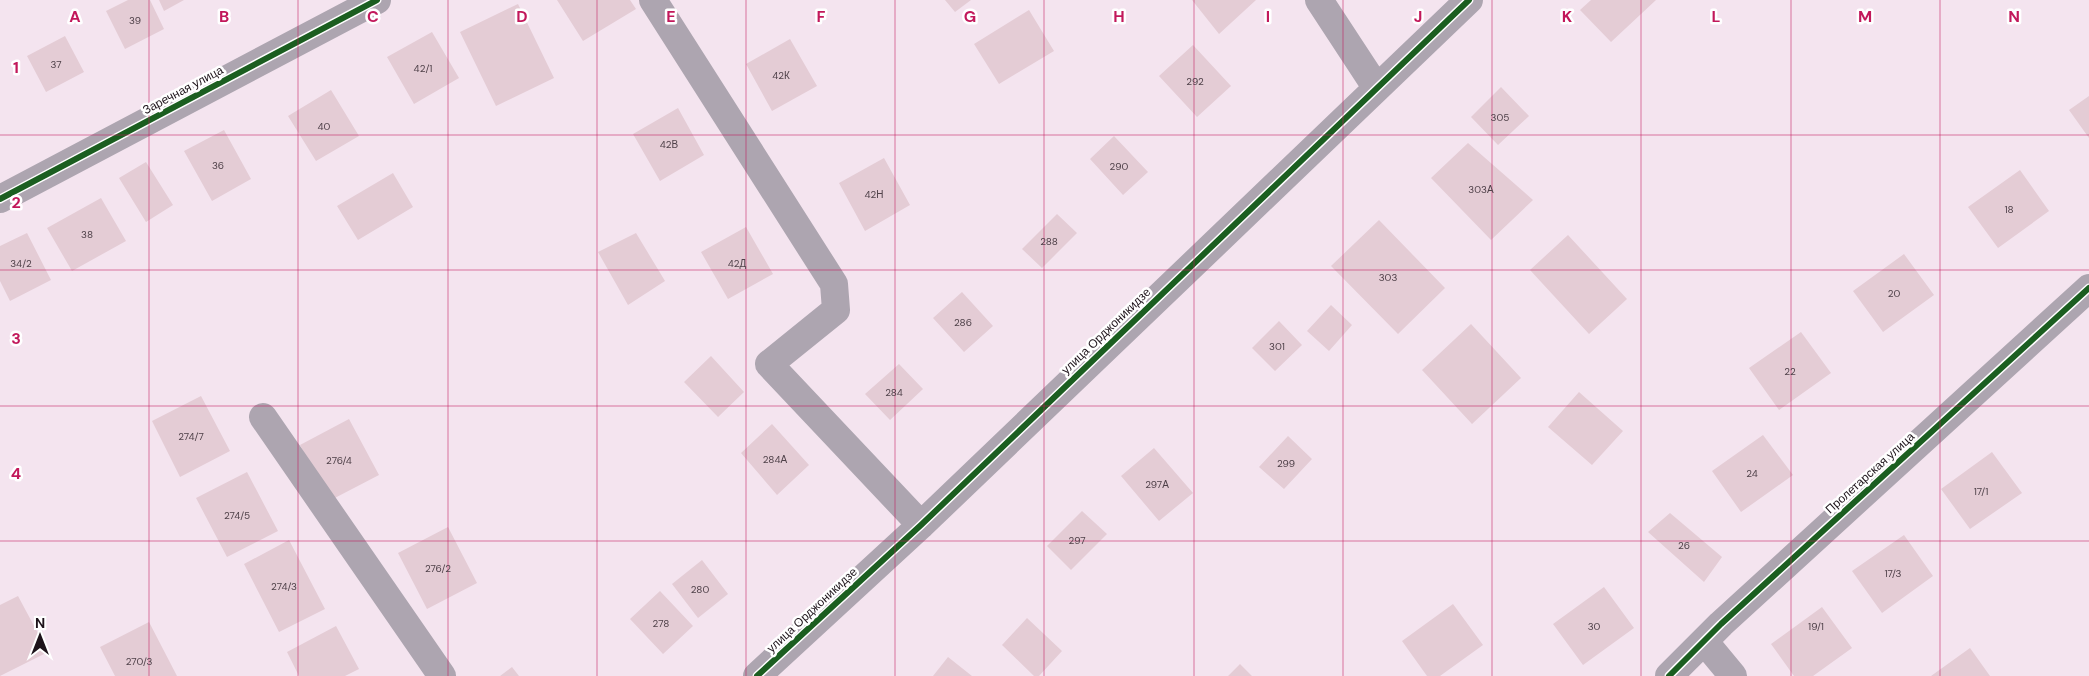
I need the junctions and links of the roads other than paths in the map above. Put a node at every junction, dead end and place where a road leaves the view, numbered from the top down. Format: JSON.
{"nodes":[{"id":1,"x":376,"y":0,"type":"edge"},
{"id":2,"x":653,"y":0,"type":"edge"},
{"id":3,"x":1319,"y":0,"type":"edge"},
{"id":4,"x":1468,"y":0,"type":"edge"},
{"id":5,"x":1376,"y":87,"type":"junction"},
{"id":6,"x":0,"y":199,"type":"edge"},
{"id":7,"x":2089,"y":288,"type":"edge"},
{"id":8,"x":263,"y":417,"type":"dead end"},
{"id":9,"x":921,"y":525,"type":"junction"},
{"id":10,"x":1704,"y":641,"type":"junction"},
{"id":11,"x":442,"y":676,"type":"edge"},
{"id":12,"x":757,"y":676,"type":"edge"},
{"id":13,"x":1668,"y":676,"type":"edge"},
{"id":14,"x":1733,"y":676,"type":"edge"}],
"edges":[{"from":1,"to":6,"type":"street","name":"Заречная улица"},
{"from":2,"to":9,"type":"street"},
{"from":3,"to":5,"type":"street"},
{"from":4,"to":5,"type":"street","name":"улица Орджоникидзе"},
{"from":5,"to":9,"type":"street","name":"улица Орджоникидзе"},
{"from":7,"to":10,"type":"street","name":"Пролетарская улица"},
{"from":8,"to":11,"type":"street"},
{"from":9,"to":12,"type":"street","name":"улица Орджоникидзе"},
{"from":10,"to":13,"type":"street","name":"Пролетарская улица"},
{"from":10,"to":14,"type":"street"}]}
